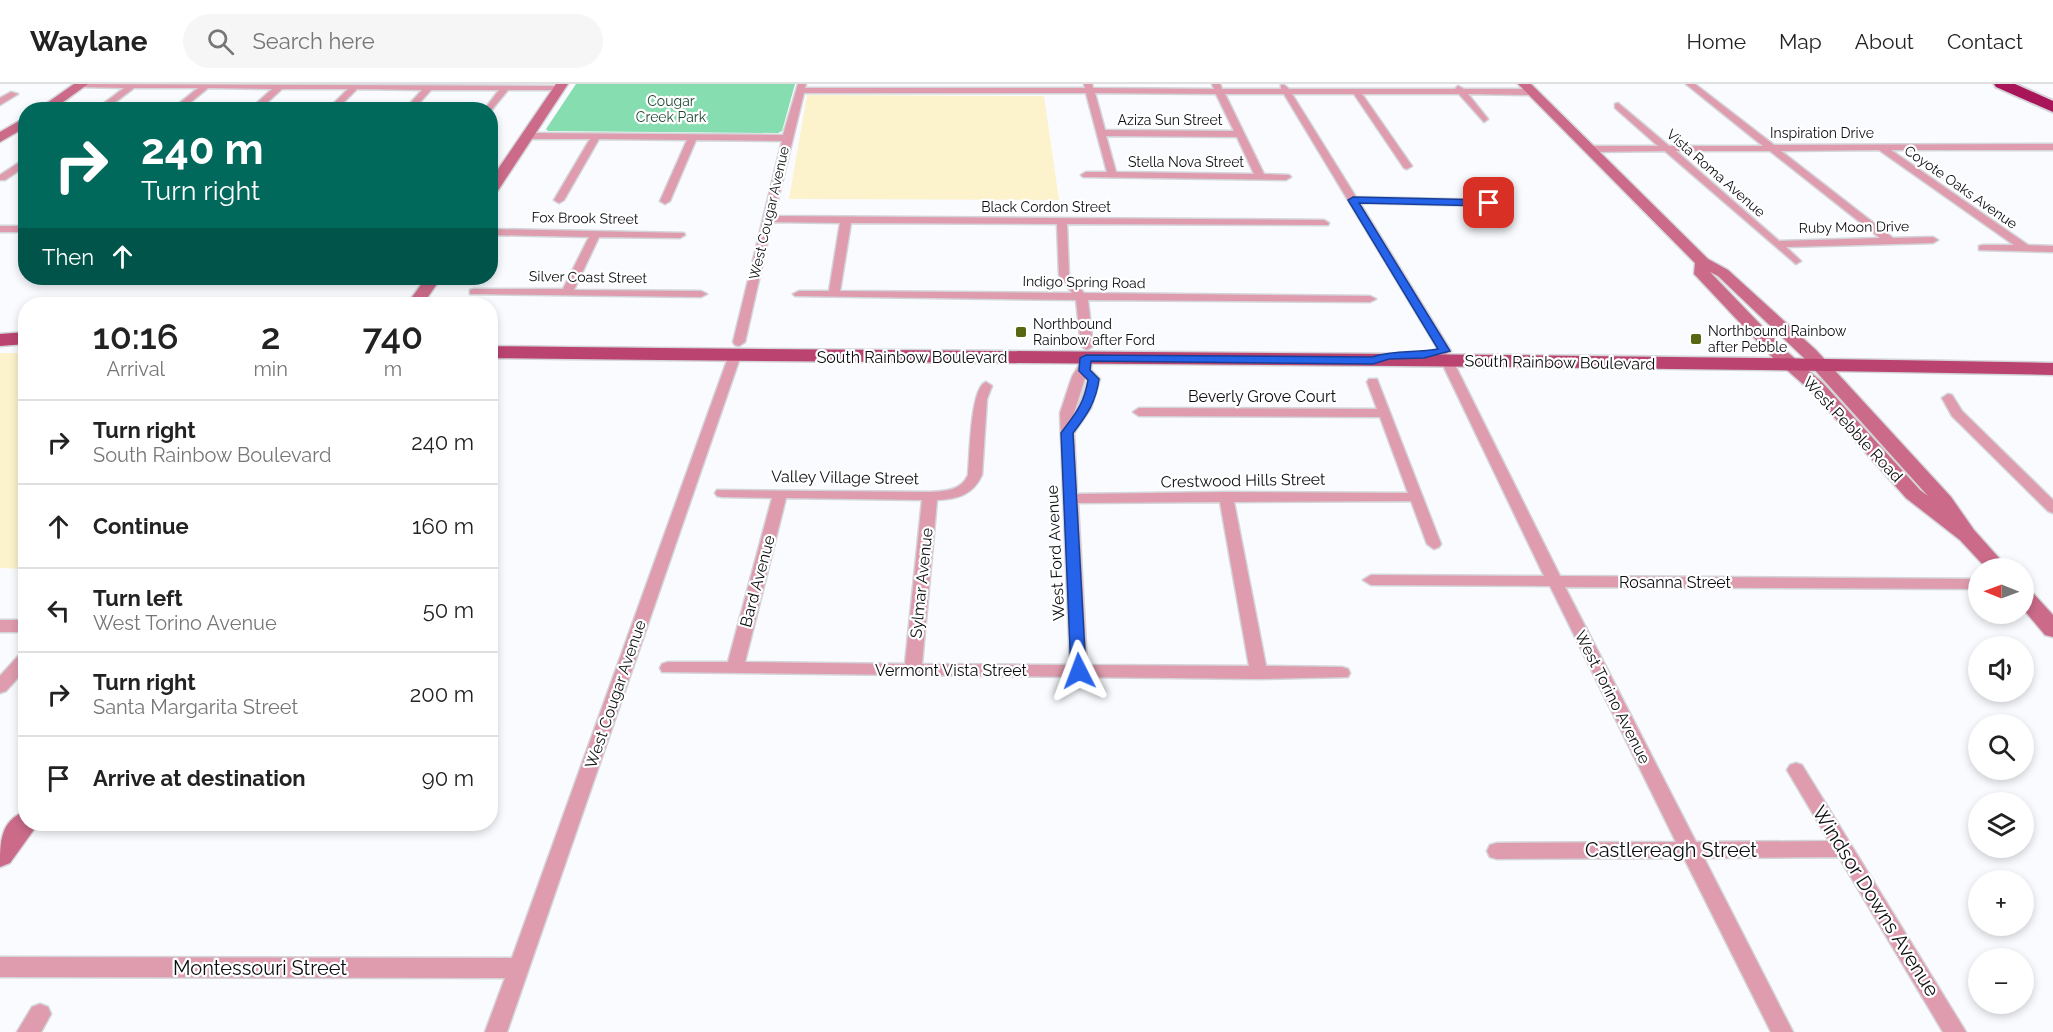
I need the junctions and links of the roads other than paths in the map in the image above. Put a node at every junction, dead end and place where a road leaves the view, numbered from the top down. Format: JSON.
{"nodes":[{"id":1,"x":81,"y":84,"type":"edge"},
{"id":2,"x":1454,"y":84,"type":"edge"},
{"id":3,"x":1690,"y":84,"type":"edge"},
{"id":4,"x":2002,"y":84,"type":"edge"},
{"id":5,"x":2032,"y":84,"type":"edge"},
{"id":6,"x":134,"y":85,"type":"edge"},
{"id":7,"x":321,"y":85,"type":"edge"},
{"id":8,"x":206,"y":86,"type":"junction"},
{"id":9,"x":280,"y":86,"type":"junction"},
{"id":10,"x":561,"y":86,"type":"edge"},
{"id":11,"x":355,"y":87,"type":"junction"},
{"id":12,"x":429,"y":87,"type":"junction"},
{"id":13,"x":802,"y":87,"type":"edge"},
{"id":14,"x":505,"y":88,"type":"junction"},
{"id":15,"x":1089,"y":88,"type":"edge"},
{"id":16,"x":1218,"y":88,"type":"edge"},
{"id":17,"x":1285,"y":88,"type":"edge"},
{"id":18,"x":1528,"y":88,"type":"edge"},
{"id":19,"x":1357,"y":93,"type":"junction"},
{"id":20,"x":1463,"y":93,"type":"junction"},
{"id":21,"x":2053,"y":93,"type":"edge"},
{"id":22,"x":14,"y":94,"type":"dead end"},
{"id":23,"x":0,"y":102,"type":"edge"},
{"id":24,"x":55,"y":102,"type":"edge"},
{"id":25,"x":110,"y":102,"type":"edge"},
{"id":26,"x":185,"y":102,"type":"edge"},
{"id":27,"x":262,"y":102,"type":"edge"},
{"id":28,"x":340,"y":102,"type":"edge"},
{"id":29,"x":415,"y":102,"type":"edge"},
{"id":30,"x":494,"y":102,"type":"edge"},
{"id":31,"x":1618,"y":106,"type":"dead end"},
{"id":32,"x":2053,"y":107,"type":"edge"},
{"id":33,"x":1484,"y":119,"type":"dead end"},
{"id":34,"x":18,"y":126,"type":"edge"},
{"id":35,"x":1101,"y":133,"type":"junction"},
{"id":36,"x":1240,"y":134,"type":"junction"},
{"id":37,"x":528,"y":136,"type":"junction"},
{"id":38,"x":596,"y":137,"type":"junction"},
{"id":39,"x":0,"y":138,"type":"edge"},
{"id":40,"x":692,"y":138,"type":"junction"},
{"id":41,"x":787,"y":138,"type":"junction"},
{"id":42,"x":1771,"y":147,"type":"junction"},
{"id":43,"x":1880,"y":147,"type":"junction"},
{"id":44,"x":2053,"y":147,"type":"edge"},
{"id":45,"x":1667,"y":148,"type":"junction"},
{"id":46,"x":1590,"y":149,"type":"junction"},
{"id":47,"x":1407,"y":166,"type":"dead end"},
{"id":48,"x":18,"y":167,"type":"edge"},
{"id":49,"x":1086,"y":175,"type":"dead end"},
{"id":50,"x":1112,"y":175,"type":"junction"},
{"id":51,"x":1260,"y":176,"type":"junction"},
{"id":52,"x":1286,"y":177,"type":"dead end"},
{"id":53,"x":2,"y":178,"type":"dead end"},
{"id":54,"x":498,"y":180,"type":"edge"},
{"id":55,"x":559,"y":200,"type":"dead end"},
{"id":56,"x":1353,"y":200,"type":"junction"},
{"id":57,"x":665,"y":201,"type":"dead end"},
{"id":58,"x":1489,"y":203,"type":"dead end"},
{"id":59,"x":768,"y":219,"type":"junction"},
{"id":60,"x":846,"y":219,"type":"junction"},
{"id":61,"x":1062,"y":221,"type":"junction"},
{"id":62,"x":1324,"y":223,"type":"dead end"},
{"id":63,"x":18,"y":228,"type":"edge"},
{"id":64,"x":0,"y":229,"type":"edge"},
{"id":65,"x":498,"y":232,"type":"edge"},
{"id":66,"x":596,"y":233,"type":"junction"},
{"id":67,"x":680,"y":235,"type":"dead end"},
{"id":68,"x":1889,"y":240,"type":"junction"},
{"id":69,"x":1933,"y":240,"type":"dead end"},
{"id":70,"x":1776,"y":244,"type":"junction"},
{"id":71,"x":1983,"y":248,"type":"dead end"},
{"id":72,"x":2026,"y":249,"type":"junction"},
{"id":73,"x":2053,"y":249,"type":"edge"},
{"id":74,"x":1796,"y":261,"type":"dead end"},
{"id":75,"x":1703,"y":262,"type":"junction"},
{"id":76,"x":474,"y":292,"type":"dead end"},
{"id":77,"x":567,"y":292,"type":"junction"},
{"id":78,"x":701,"y":294,"type":"dead end"},
{"id":79,"x":798,"y":294,"type":"dead end"},
{"id":80,"x":834,"y":294,"type":"junction"},
{"id":81,"x":1081,"y":297,"type":"junction"},
{"id":82,"x":1370,"y":300,"type":"dead end"},
{"id":83,"x":0,"y":333,"type":"edge"},
{"id":84,"x":18,"y":334,"type":"edge"},
{"id":85,"x":18,"y":340,"type":"edge"},
{"id":86,"x":498,"y":340,"type":"edge"},
{"id":87,"x":0,"y":343,"type":"edge"},
{"id":88,"x":18,"y":344,"type":"edge"},
{"id":89,"x":737,"y":349,"type":"junction"},
{"id":90,"x":498,"y":352,"type":"edge"},
{"id":91,"x":1446,"y":356,"type":"junction"},
{"id":92,"x":2053,"y":357,"type":"edge"},
{"id":93,"x":1086,"y":358,"type":"junction"},
{"id":94,"x":1786,"y":359,"type":"junction"},
{"id":95,"x":1814,"y":359,"type":"junction"},
{"id":96,"x":2053,"y":369,"type":"edge"},
{"id":97,"x":1373,"y":382,"type":"dead end"},
{"id":98,"x":986,"y":386,"type":"dead end"},
{"id":99,"x":1948,"y":398,"type":"dead end"},
{"id":100,"x":1139,"y":412,"type":"dead end"},
{"id":101,"x":1385,"y":413,"type":"junction"},
{"id":102,"x":722,"y":493,"type":"dead end"},
{"id":103,"x":780,"y":494,"type":"junction"},
{"id":104,"x":930,"y":496,"type":"junction"},
{"id":105,"x":1226,"y":496,"type":"junction"},
{"id":106,"x":1416,"y":497,"type":"junction"},
{"id":107,"x":1071,"y":499,"type":"junction"},
{"id":108,"x":2051,"y":503,"type":"edge"},
{"id":109,"x":1967,"y":535,"type":"junction"},
{"id":110,"x":1434,"y":544,"type":"dead end"},
{"id":111,"x":1989,"y":558,"type":"edge"},
{"id":112,"x":1371,"y":580,"type":"dead end"},
{"id":113,"x":1555,"y":582,"type":"junction"},
{"id":114,"x":1968,"y":584,"type":"edge"},
{"id":115,"x":2034,"y":608,"type":"edge"},
{"id":116,"x":0,"y":626,"type":"edge"},
{"id":117,"x":18,"y":626,"type":"edge"},
{"id":118,"x":2053,"y":629,"type":"edge"},
{"id":119,"x":18,"y":667,"type":"edge"},
{"id":120,"x":668,"y":668,"type":"dead end"},
{"id":121,"x":735,"y":668,"type":"junction"},
{"id":122,"x":913,"y":670,"type":"junction"},
{"id":123,"x":1079,"y":671,"type":"junction"},
{"id":124,"x":1259,"y":673,"type":"junction"},
{"id":125,"x":1342,"y":673,"type":"dead end"},
{"id":126,"x":0,"y":687,"type":"edge"},
{"id":127,"x":1796,"y":770,"type":"dead end"},
{"id":128,"x":19,"y":831,"type":"edge"},
{"id":129,"x":1844,"y":849,"type":"junction"},
{"id":130,"x":1497,"y":851,"type":"dead end"},
{"id":131,"x":1691,"y":851,"type":"junction"},
{"id":132,"x":0,"y":855,"type":"edge"},
{"id":133,"x":0,"y":967,"type":"edge"},
{"id":134,"x":520,"y":968,"type":"junction"},
{"id":135,"x":496,"y":1032,"type":"edge"},
{"id":136,"x":1782,"y":1032,"type":"edge"},
{"id":137,"x":1955,"y":1032,"type":"edge"}],
"edges":[{"from":1,"to":6,"type":"street"},
{"from":1,"to":24,"type":"street"},
{"from":2,"to":20,"type":"street"},
{"from":3,"to":42,"type":"street"},
{"from":4,"to":32,"type":"highway"},
{"from":5,"to":21,"type":"highway"},
{"from":6,"to":8,"type":"street"},
{"from":6,"to":25,"type":"street"},
{"from":7,"to":9,"type":"street"},
{"from":7,"to":11,"type":"street"},
{"from":8,"to":9,"type":"street"},
{"from":8,"to":26,"type":"street"},
{"from":9,"to":27,"type":"street"},
{"from":10,"to":14,"type":"street"},
{"from":10,"to":37,"type":"street"},
{"from":11,"to":12,"type":"street"},
{"from":11,"to":28,"type":"street"},
{"from":12,"to":14,"type":"street"},
{"from":12,"to":29,"type":"street"},
{"from":13,"to":15,"type":"street"},
{"from":13,"to":41,"type":"street","name":"West Cougar Avenue"},
{"from":14,"to":30,"type":"street"},
{"from":15,"to":16,"type":"street"},
{"from":15,"to":35,"type":"street"},
{"from":16,"to":17,"type":"street"},
{"from":16,"to":36,"type":"street"},
{"from":17,"to":19,"type":"street"},
{"from":17,"to":56,"type":"street","name":"West Torino Avenue"},
{"from":18,"to":20,"type":"street"},
{"from":18,"to":46,"type":"street","name":"West Pebble Road"},
{"from":19,"to":20,"type":"street"},
{"from":19,"to":47,"type":"street"},
{"from":20,"to":33,"type":"street"},
{"from":22,"to":23,"type":"street"},
{"from":31,"to":45,"type":"street","name":"Vista Roma Avenue"},
{"from":34,"to":39,"type":"street"},
{"from":35,"to":36,"type":"street","name":"Aziza Sun Street"},
{"from":35,"to":50,"type":"street"},
{"from":36,"to":51,"type":"street"},
{"from":37,"to":38,"type":"street"},
{"from":37,"to":54,"type":"street"},
{"from":38,"to":40,"type":"street"},
{"from":38,"to":55,"type":"street"},
{"from":40,"to":41,"type":"street"},
{"from":40,"to":57,"type":"street"},
{"from":41,"to":59,"type":"street","name":"West Cougar Avenue"},
{"from":42,"to":43,"type":"street","name":"Inspiration Drive"},
{"from":42,"to":45,"type":"street","name":"Inspiration Drive"},
{"from":42,"to":68,"type":"street"},
{"from":43,"to":44,"type":"street","name":"Inspiration Drive"},
{"from":43,"to":72,"type":"street","name":"Coyote Oaks Avenue"},
{"from":45,"to":46,"type":"street","name":"Inspiration Drive"},
{"from":45,"to":70,"type":"street","name":"Vista Roma Avenue"},
{"from":46,"to":75,"type":"street","name":"West Pebble Road"},
{"from":48,"to":53,"type":"street"},
{"from":49,"to":50,"type":"street","name":"Stella Nova Street"},
{"from":50,"to":51,"type":"street","name":"Stella Nova Street"},
{"from":51,"to":52,"type":"street","name":"Stella Nova Street"},
{"from":56,"to":58,"type":"street"},
{"from":56,"to":91,"type":"street","name":"West Torino Avenue"},
{"from":59,"to":60,"type":"street","name":"Black Cordon Street"},
{"from":59,"to":89,"type":"street","name":"West Cougar Avenue"},
{"from":60,"to":61,"type":"street","name":"Black Cordon Street"},
{"from":60,"to":80,"type":"street"},
{"from":61,"to":62,"type":"street","name":"Black Cordon Street"},
{"from":61,"to":81,"type":"street","name":"West Ford Avenue"},
{"from":63,"to":64,"type":"street"},
{"from":65,"to":66,"type":"street","name":"Fox Brook Street"},
{"from":66,"to":67,"type":"street","name":"Fox Brook Street"},
{"from":66,"to":77,"type":"street"},
{"from":68,"to":69,"type":"street","name":"Ruby Moon Drive"},
{"from":68,"to":70,"type":"street","name":"Ruby Moon Drive"},
{"from":70,"to":74,"type":"street","name":"Vista Roma Avenue"},
{"from":71,"to":72,"type":"street"},
{"from":72,"to":73,"type":"street"},
{"from":75,"to":94,"type":"street","name":"West Pebble Road"},
{"from":75,"to":95,"type":"street","name":"West Pebble Road"},
{"from":76,"to":77,"type":"street","name":"Silver Coast Street"},
{"from":77,"to":78,"type":"street","name":"Silver Coast Street"},
{"from":79,"to":80,"type":"street","name":"Indigo Spring Road"},
{"from":80,"to":81,"type":"street","name":"Indigo Spring Road"},
{"from":81,"to":82,"type":"street","name":"Indigo Spring Road"},
{"from":81,"to":93,"type":"street","name":"West Ford Avenue"},
{"from":83,"to":84,"type":"main road"},
{"from":85,"to":87,"type":"main road"},
{"from":86,"to":89,"type":"main road","name":"South Rainbow Boulevard"},
{"from":87,"to":88,"type":"main road"},
{"from":89,"to":90,"type":"main road","name":"South Rainbow Boulevard"},
{"from":89,"to":93,"type":"main road","name":"South Rainbow Boulevard"},
{"from":89,"to":93,"type":"main road","name":"South Rainbow Boulevard"},
{"from":89,"to":134,"type":"street","name":"West Cougar Avenue"},
{"from":91,"to":93,"type":"main road","name":"South Rainbow Boulevard"},
{"from":91,"to":93,"type":"main road","name":"South Rainbow Boulevard"},
{"from":91,"to":94,"type":"main road","name":"South Rainbow Boulevard"},
{"from":91,"to":94,"type":"main road","name":"South Rainbow Boulevard"},
{"from":91,"to":113,"type":"street","name":"West Torino Avenue"},
{"from":92,"to":95,"type":"main road","name":"South Rainbow Boulevard"},
{"from":93,"to":107,"type":"street","name":"West Ford Avenue"},
{"from":94,"to":95,"type":"main road","name":"South Rainbow Boulevard"},
{"from":94,"to":109,"type":"street","name":"West Pebble Road"},
{"from":95,"to":96,"type":"main road","name":"South Rainbow Boulevard"},
{"from":95,"to":109,"type":"street","name":"West Pebble Road"},
{"from":97,"to":101,"type":"street"},
{"from":98,"to":104,"type":"street","name":"Valley Village Street"},
{"from":99,"to":108,"type":"street"},
{"from":100,"to":101,"type":"street","name":"Beverly Grove Court"},
{"from":101,"to":106,"type":"street"},
{"from":102,"to":103,"type":"street","name":"Valley Village Street"},
{"from":103,"to":104,"type":"street","name":"Valley Village Street"},
{"from":103,"to":121,"type":"street","name":"Bard Avenue"},
{"from":104,"to":122,"type":"street","name":"Sylmar Avenue"},
{"from":105,"to":106,"type":"street","name":"Crestwood Hills Street"},
{"from":105,"to":107,"type":"street","name":"Crestwood Hills Street"},
{"from":105,"to":124,"type":"street"},
{"from":106,"to":110,"type":"street"},
{"from":107,"to":123,"type":"street","name":"West Ford Avenue"},
{"from":109,"to":111,"type":"street","name":"West Pebble Road"},
{"from":112,"to":113,"type":"street","name":"Rosanna Street"},
{"from":113,"to":114,"type":"street","name":"Rosanna Street"},
{"from":113,"to":131,"type":"street","name":"West Torino Avenue"},
{"from":115,"to":118,"type":"street"},
{"from":116,"to":117,"type":"street"},
{"from":119,"to":126,"type":"street"},
{"from":120,"to":121,"type":"street","name":"Vermont Vista Street"},
{"from":121,"to":122,"type":"street","name":"Vermont Vista Street"},
{"from":122,"to":123,"type":"street","name":"Vermont Vista Street"},
{"from":123,"to":124,"type":"street","name":"Vermont Vista Street"},
{"from":124,"to":125,"type":"street","name":"Vermont Vista Street"},
{"from":127,"to":129,"type":"street","name":"Windsor Downs Avenue"},
{"from":128,"to":132,"type":"street"},
{"from":129,"to":131,"type":"street","name":"Castlereagh Street"},
{"from":129,"to":137,"type":"street","name":"Windsor Downs Avenue"},
{"from":130,"to":131,"type":"street","name":"Castlereagh Street"},
{"from":131,"to":136,"type":"street","name":"West Torino Avenue"},
{"from":133,"to":134,"type":"street","name":"Montessouri Street"},
{"from":134,"to":135,"type":"street","name":"West Cougar Avenue"}]}
